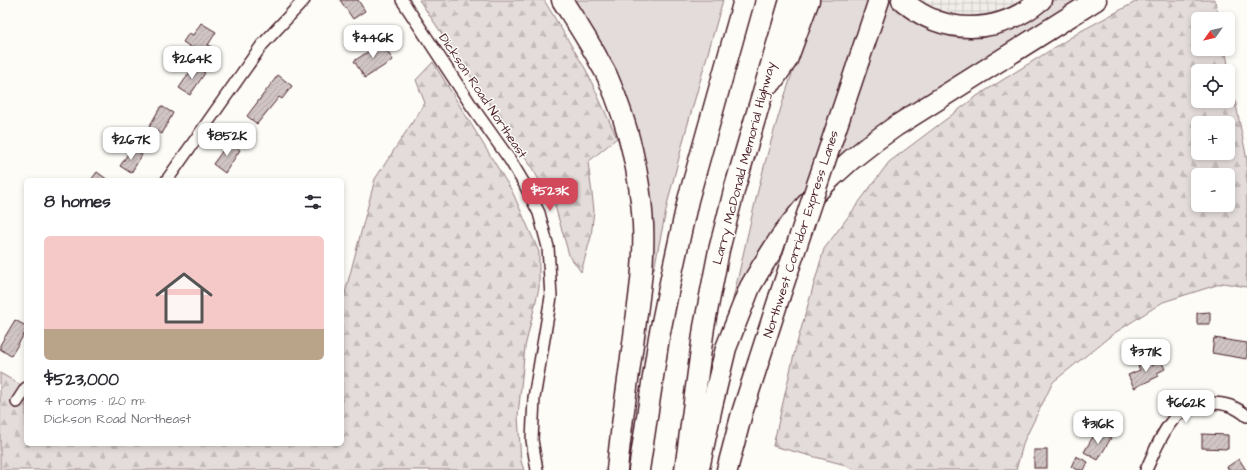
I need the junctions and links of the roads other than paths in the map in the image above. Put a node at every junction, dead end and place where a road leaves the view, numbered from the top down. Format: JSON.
{"nodes":[{"id":1,"x":304,"y":0,"type":"edge"},
{"id":2,"x":402,"y":0,"type":"edge"},
{"id":3,"x":562,"y":0,"type":"edge"},
{"id":4,"x":744,"y":0,"type":"edge"},
{"id":5,"x":790,"y":0,"type":"edge"},
{"id":6,"x":809,"y":0,"type":"edge"},
{"id":7,"x":879,"y":0,"type":"edge"},
{"id":8,"x":902,"y":0,"type":"edge"},
{"id":9,"x":1041,"y":0,"type":"edge"},
{"id":10,"x":1096,"y":0,"type":"edge"},
{"id":11,"x":759,"y":103,"type":"junction"},
{"id":12,"x":168,"y":178,"type":"edge"},
{"id":13,"x":24,"y":391,"type":"edge"},
{"id":14,"x":17,"y":402,"type":"dead end"},
{"id":15,"x":1247,"y":416,"type":"edge"},
{"id":16,"x":537,"y":470,"type":"edge"},
{"id":17,"x":618,"y":470,"type":"edge"},
{"id":18,"x":639,"y":470,"type":"edge"},
{"id":19,"x":685,"y":470,"type":"edge"},
{"id":20,"x":698,"y":470,"type":"edge"},
{"id":21,"x":727,"y":470,"type":"edge"},
{"id":22,"x":1146,"y":470,"type":"edge"}],
"edges":[{"from":1,"to":12,"type":"street"},
{"from":2,"to":16,"type":"street","name":"Dickson Road Northeast"},
{"from":3,"to":17,"type":"highway"},
{"from":4,"to":18,"type":"highway"},
{"from":5,"to":11,"type":"highway","name":"Larry McDonald Memorial Highway"},
{"from":6,"to":11,"type":"highway"},
{"from":7,"to":21,"type":"highway","name":"Northwest Corridor Express Lanes","bridge":true},
{"from":8,"to":9,"type":"highway"},
{"from":10,"to":20,"type":"highway"},
{"from":11,"to":19,"type":"highway","name":"Larry McDonald Memorial Highway"},
{"from":13,"to":14,"type":"street"},
{"from":15,"to":22,"type":"street"}]}
